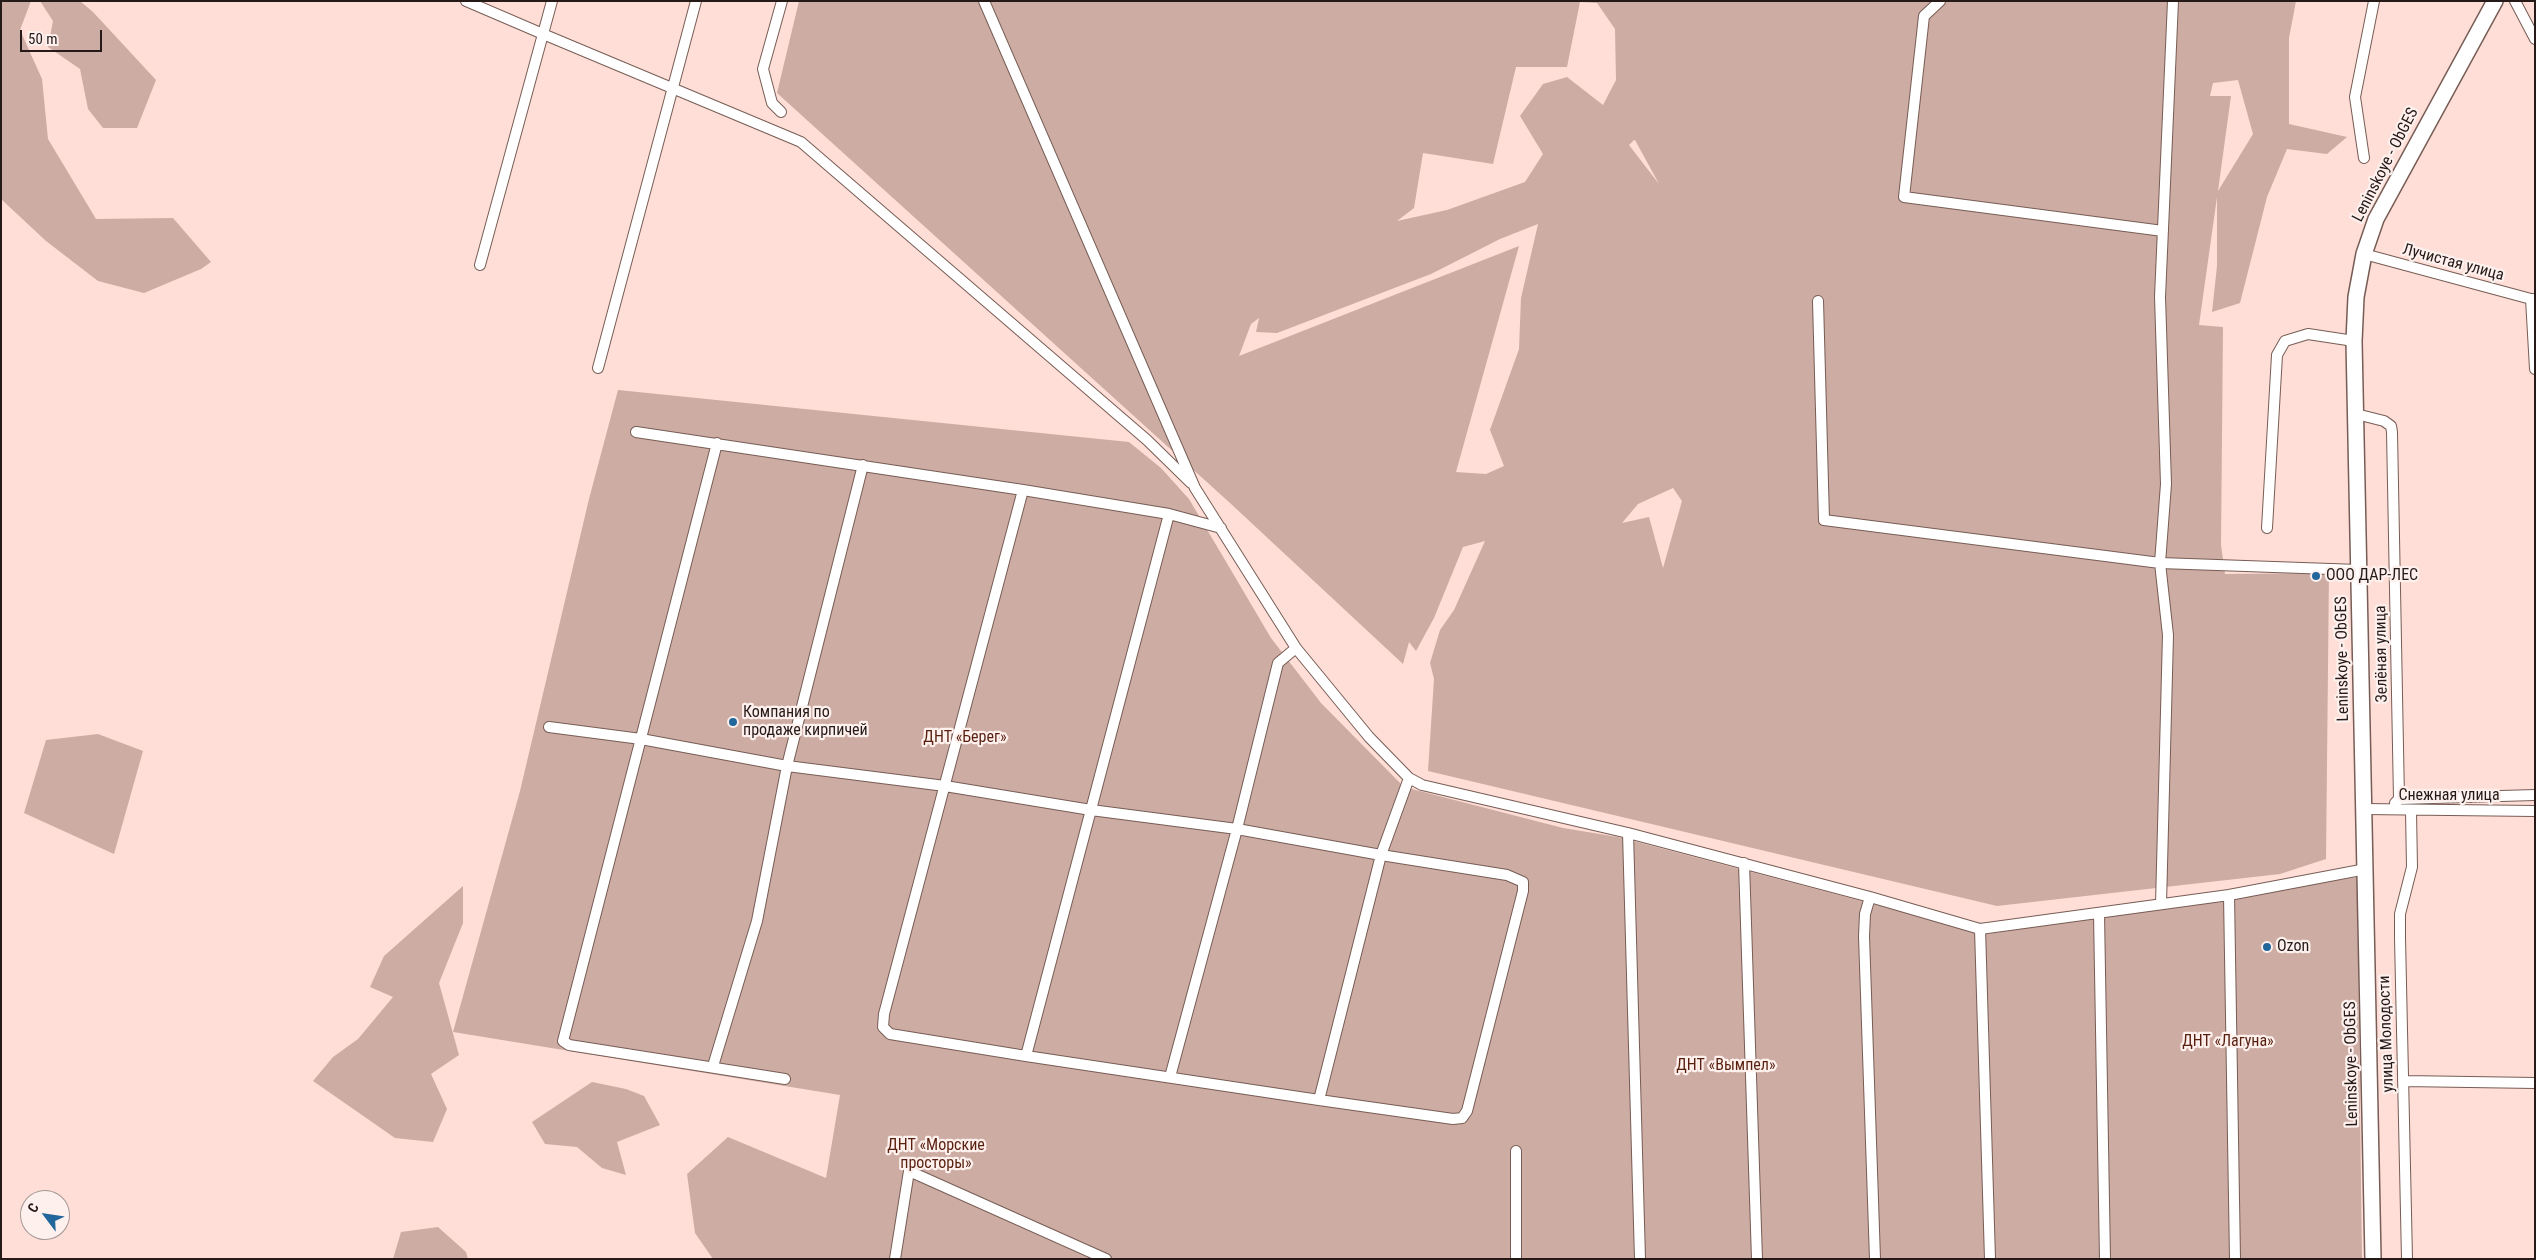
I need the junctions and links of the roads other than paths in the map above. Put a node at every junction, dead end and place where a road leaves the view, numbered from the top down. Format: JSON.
{"nodes":[{"id":1,"x":466,"y":1,"type":"edge"},
{"id":2,"x":552,"y":1,"type":"edge"},
{"id":3,"x":696,"y":1,"type":"edge"},
{"id":4,"x":782,"y":1,"type":"edge"},
{"id":5,"x":984,"y":1,"type":"edge"},
{"id":6,"x":1940,"y":1,"type":"edge"},
{"id":7,"x":2172,"y":1,"type":"edge"},
{"id":8,"x":2374,"y":1,"type":"edge"},
{"id":9,"x":2495,"y":1,"type":"edge"},
{"id":10,"x":2516,"y":1,"type":"edge"},
{"id":11,"x":543,"y":34,"type":"junction"},
{"id":12,"x":2535,"y":39,"type":"edge"},
{"id":13,"x":672,"y":87,"type":"junction"},
{"id":14,"x":781,"y":112,"type":"dead end"},
{"id":15,"x":2364,"y":158,"type":"dead end"},
{"id":16,"x":2163,"y":231,"type":"junction"},
{"id":17,"x":2364,"y":254,"type":"junction"},
{"id":18,"x":480,"y":265,"type":"dead end"},
{"id":19,"x":2533,"y":299,"type":"edge"},
{"id":20,"x":1818,"y":301,"type":"dead end"},
{"id":21,"x":2354,"y":341,"type":"junction"},
{"id":22,"x":598,"y":368,"type":"dead end"},
{"id":23,"x":2535,"y":369,"type":"edge"},
{"id":24,"x":2356,"y":414,"type":"junction"},
{"id":25,"x":636,"y":432,"type":"dead end"},
{"id":26,"x":717,"y":443,"type":"junction"},
{"id":27,"x":863,"y":465,"type":"junction"},
{"id":28,"x":1195,"y":488,"type":"junction"},
{"id":29,"x":1023,"y":490,"type":"junction"},
{"id":30,"x":1169,"y":514,"type":"junction"},
{"id":31,"x":1221,"y":528,"type":"junction"},
{"id":32,"x":2267,"y":528,"type":"dead end"},
{"id":33,"x":2160,"y":563,"type":"junction"},
{"id":34,"x":2359,"y":570,"type":"junction"},
{"id":35,"x":1296,"y":648,"type":"junction"},
{"id":36,"x":549,"y":727,"type":"dead end"},
{"id":37,"x":641,"y":739,"type":"junction"},
{"id":38,"x":787,"y":766,"type":"junction"},
{"id":39,"x":1409,"y":778,"type":"junction"},
{"id":40,"x":945,"y":786,"type":"junction"},
{"id":41,"x":2535,"y":795,"type":"edge"},
{"id":42,"x":2399,"y":799,"type":"junction"},
{"id":43,"x":2364,"y":809,"type":"junction"},
{"id":44,"x":1091,"y":810,"type":"junction"},
{"id":45,"x":2386,"y":810,"type":"junction"},
{"id":46,"x":2411,"y":811,"type":"junction"},
{"id":47,"x":2535,"y":811,"type":"edge"},
{"id":48,"x":1237,"y":829,"type":"junction"},
{"id":49,"x":1628,"y":833,"type":"junction"},
{"id":50,"x":1381,"y":856,"type":"junction"},
{"id":51,"x":1744,"y":863,"type":"junction"},
{"id":52,"x":2366,"y":869,"type":"junction"},
{"id":53,"x":2229,"y":895,"type":"junction"},
{"id":54,"x":1870,"y":897,"type":"junction"},
{"id":55,"x":2161,"y":904,"type":"junction"},
{"id":56,"x":2098,"y":914,"type":"junction"},
{"id":57,"x":1980,"y":929,"type":"junction"},
{"id":58,"x":1026,"y":1056,"type":"junction"},
{"id":59,"x":713,"y":1066,"type":"junction"},
{"id":60,"x":1170,"y":1077,"type":"junction"},
{"id":61,"x":785,"y":1079,"type":"dead end"},
{"id":62,"x":2404,"y":1081,"type":"junction"},
{"id":63,"x":2535,"y":1083,"type":"edge"},
{"id":64,"x":1319,"y":1100,"type":"junction"},
{"id":65,"x":1516,"y":1151,"type":"dead end"},
{"id":66,"x":895,"y":1259,"type":"edge"},
{"id":67,"x":1106,"y":1259,"type":"edge"},
{"id":68,"x":1516,"y":1259,"type":"edge"},
{"id":69,"x":1640,"y":1259,"type":"edge"},
{"id":70,"x":1757,"y":1259,"type":"edge"},
{"id":71,"x":1875,"y":1259,"type":"edge"},
{"id":72,"x":1990,"y":1259,"type":"edge"},
{"id":73,"x":2106,"y":1259,"type":"edge"},
{"id":74,"x":2235,"y":1259,"type":"edge"},
{"id":75,"x":2374,"y":1259,"type":"edge"},
{"id":76,"x":2407,"y":1259,"type":"edge"}],
"edges":[{"from":1,"to":11,"type":"street"},
{"from":2,"to":11,"type":"street"},
{"from":3,"to":13,"type":"street"},
{"from":4,"to":14,"type":"street"},
{"from":5,"to":28,"type":"street"},
{"from":6,"to":16,"type":"street"},
{"from":7,"to":16,"type":"street"},
{"from":8,"to":15,"type":"street"},
{"from":9,"to":17,"type":"main road","name":"Leninskoye - ObGES"},
{"from":10,"to":12,"type":"street"},
{"from":11,"to":13,"type":"street"},
{"from":11,"to":18,"type":"street"},
{"from":13,"to":22,"type":"street"},
{"from":13,"to":28,"type":"street"},
{"from":16,"to":33,"type":"street"},
{"from":17,"to":19,"type":"street","name":"Лучистая улица"},
{"from":17,"to":21,"type":"main road","name":"Leninskoye - ObGES"},
{"from":19,"to":23,"type":"street"},
{"from":20,"to":33,"type":"street"},
{"from":21,"to":24,"type":"main road","name":"Leninskoye - ObGES"},
{"from":21,"to":32,"type":"street"},
{"from":24,"to":34,"type":"main road","name":"Leninskoye - ObGES"},
{"from":24,"to":42,"type":"street","name":"Зелёная улица"},
{"from":25,"to":26,"type":"street"},
{"from":26,"to":27,"type":"street"},
{"from":26,"to":37,"type":"street"},
{"from":27,"to":29,"type":"street"},
{"from":27,"to":38,"type":"street"},
{"from":28,"to":31,"type":"street"},
{"from":29,"to":30,"type":"street"},
{"from":29,"to":40,"type":"street"},
{"from":30,"to":31,"type":"street"},
{"from":30,"to":44,"type":"street"},
{"from":31,"to":35,"type":"street"},
{"from":33,"to":34,"type":"street"},
{"from":33,"to":55,"type":"street"},
{"from":34,"to":43,"type":"main road","name":"Leninskoye - ObGES"},
{"from":35,"to":39,"type":"street"},
{"from":35,"to":48,"type":"street"},
{"from":36,"to":37,"type":"street"},
{"from":37,"to":38,"type":"street"},
{"from":37,"to":59,"type":"street"},
{"from":38,"to":40,"type":"street"},
{"from":38,"to":59,"type":"street"},
{"from":39,"to":49,"type":"street"},
{"from":39,"to":50,"type":"street"},
{"from":40,"to":44,"type":"street"},
{"from":40,"to":58,"type":"street"},
{"from":41,"to":42,"type":"street"},
{"from":42,"to":45,"type":"street"},
{"from":43,"to":45,"type":"street","name":"Снежная улица"},
{"from":43,"to":52,"type":"main road","name":"Leninskoye - ObGES"},
{"from":44,"to":48,"type":"street"},
{"from":44,"to":58,"type":"street"},
{"from":45,"to":46,"type":"street","name":"Снежная улица"},
{"from":46,"to":47,"type":"street","name":"Снежная улица"},
{"from":46,"to":62,"type":"street","name":"улица Молодости"},
{"from":48,"to":50,"type":"street"},
{"from":48,"to":60,"type":"street"},
{"from":49,"to":51,"type":"street"},
{"from":49,"to":69,"type":"street"},
{"from":50,"to":64,"type":"street"},
{"from":50,"to":64,"type":"street"},
{"from":51,"to":54,"type":"street"},
{"from":51,"to":70,"type":"street"},
{"from":52,"to":53,"type":"street"},
{"from":52,"to":75,"type":"main road","name":"Leninskoye - ObGES"},
{"from":53,"to":55,"type":"street"},
{"from":53,"to":74,"type":"street"},
{"from":54,"to":57,"type":"street"},
{"from":54,"to":71,"type":"street"},
{"from":55,"to":56,"type":"street"},
{"from":56,"to":57,"type":"street"},
{"from":56,"to":73,"type":"street"},
{"from":57,"to":72,"type":"street"},
{"from":58,"to":60,"type":"street"},
{"from":59,"to":61,"type":"street"},
{"from":60,"to":64,"type":"street"},
{"from":62,"to":63,"type":"street"},
{"from":62,"to":76,"type":"street","name":"улица Молодости"},
{"from":65,"to":68,"type":"street"},
{"from":66,"to":67,"type":"street"}]}
